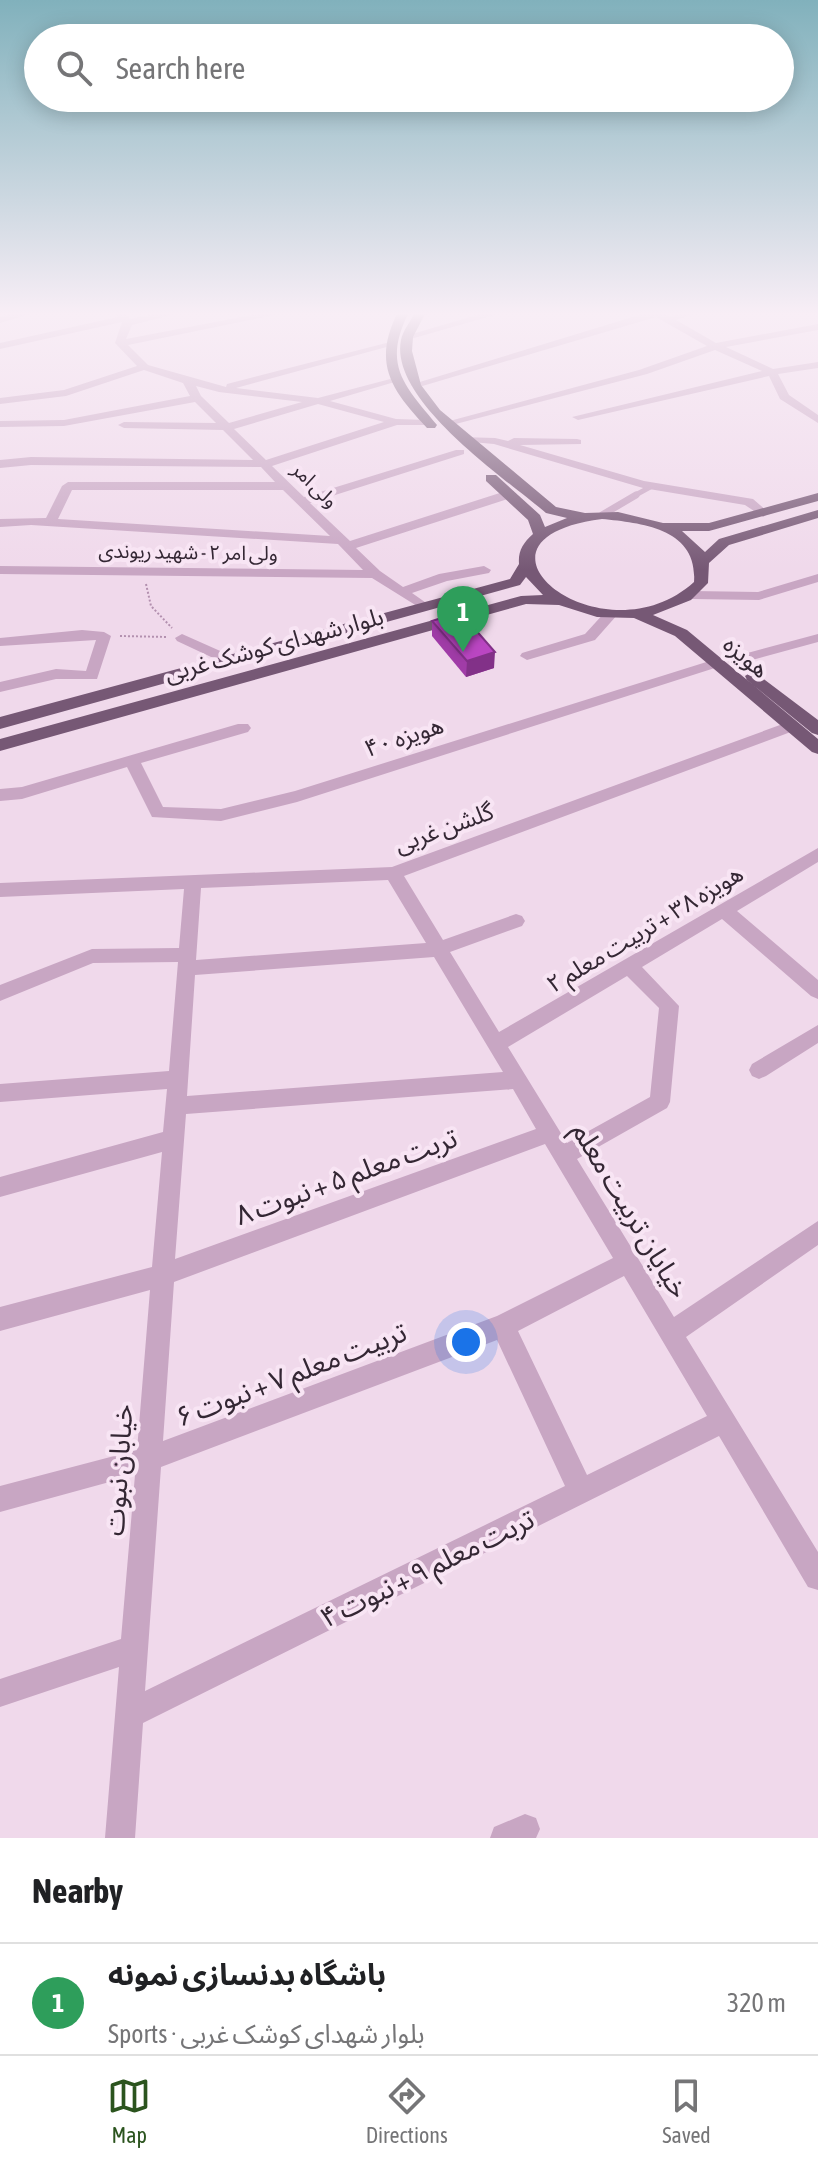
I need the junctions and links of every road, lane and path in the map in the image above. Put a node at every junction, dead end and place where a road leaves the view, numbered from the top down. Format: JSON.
{"nodes":[{"id":1,"x":27,"y":398,"type":"edge"},
{"id":2,"x":197,"y":398,"type":"joint"},
{"id":3,"x":291,"y":398,"type":"edge"},
{"id":4,"x":329,"y":398,"type":"edge"},
{"id":5,"x":406,"y":398,"type":"edge"},
{"id":6,"x":426,"y":398,"type":"edge"},
{"id":7,"x":601,"y":398,"type":"joint"},
{"id":8,"x":785,"y":398,"type":"edge"},
{"id":9,"x":0,"y":401,"type":"edge"},
{"id":10,"x":318,"y":401,"type":"junction"},
{"id":11,"x":578,"y":417,"type":"dead end"},
{"id":12,"x":818,"y":420,"type":"edge"},
{"id":13,"x":396,"y":422,"type":"junction"},
{"id":14,"x":428,"y":423,"type":"junction"},
{"id":15,"x":448,"y":423,"type":"junction"},
{"id":16,"x":0,"y":424,"type":"edge"},
{"id":17,"x":124,"y":425,"type":"dead end"},
{"id":18,"x":228,"y":427,"type":"junction"},
{"id":19,"x":495,"y":441,"type":"junction"},
{"id":20,"x":577,"y":442,"type":"dead end"},
{"id":21,"x":462,"y":446,"type":"junction"},
{"id":22,"x":0,"y":464,"type":"edge"},
{"id":23,"x":266,"y":464,"type":"junction"},
{"id":24,"x":288,"y":486,"type":"junction"},
{"id":25,"x":652,"y":486,"type":"junction"},
{"id":26,"x":510,"y":494,"type":"junction"},
{"id":27,"x":818,"y":497,"type":"edge"},
{"id":28,"x":305,"y":501,"type":"junction"},
{"id":29,"x":763,"y":513,"type":"junction"},
{"id":30,"x":818,"y":514,"type":"edge"},
{"id":31,"x":602,"y":515,"type":"junction"},
{"id":32,"x":580,"y":516,"type":"junction"},
{"id":33,"x":0,"y":523,"type":"edge"},
{"id":34,"x":50,"y":523,"type":"junction"},
{"id":35,"x":660,"y":525,"type":"junction"},
{"id":36,"x":709,"y":527,"type":"junction"},
{"id":37,"x":540,"y":534,"type":"junction"},
{"id":38,"x":724,"y":542,"type":"junction"},
{"id":39,"x":346,"y":544,"type":"junction"},
{"id":40,"x":703,"y":561,"type":"junction"},
{"id":41,"x":527,"y":564,"type":"junction"},
{"id":42,"x":0,"y":570,"type":"edge"},
{"id":43,"x":484,"y":570,"type":"dead end"},
{"id":44,"x":144,"y":571,"type":"junction"},
{"id":45,"x":375,"y":574,"type":"junction"},
{"id":46,"x":818,"y":578,"type":"edge"},
{"id":47,"x":401,"y":592,"type":"junction"},
{"id":48,"x":687,"y":598,"type":"junction"},
{"id":49,"x":562,"y":601,"type":"junction"},
{"id":50,"x":425,"y":607,"type":"junction"},
{"id":51,"x":611,"y":614,"type":"junction"},
{"id":52,"x":637,"y":614,"type":"junction"},
{"id":53,"x":104,"y":636,"type":"junction"},
{"id":54,"x":182,"y":638,"type":"junction"},
{"id":55,"x":818,"y":638,"type":"edge"},
{"id":56,"x":0,"y":642,"type":"edge"},
{"id":57,"x":527,"y":656,"type":"dead end"},
{"id":58,"x":231,"y":661,"type":"junction"},
{"id":59,"x":734,"y":661,"type":"junction"},
{"id":60,"x":716,"y":663,"type":"junction"},
{"id":61,"x":92,"y":676,"type":"junction"},
{"id":62,"x":0,"y":687,"type":"edge"},
{"id":63,"x":115,"y":693,"type":"junction"},
{"id":64,"x":0,"y":723,"type":"edge"},
{"id":65,"x":809,"y":723,"type":"edge"},
{"id":66,"x":243,"y":728,"type":"dead end"},
{"id":67,"x":0,"y":745,"type":"edge"},
{"id":68,"x":818,"y":748,"type":"edge"},
{"id":69,"x":132,"y":761,"type":"junction"},
{"id":70,"x":0,"y":795,"type":"edge"},
{"id":71,"x":818,"y":854,"type":"edge"},
{"id":72,"x":393,"y":873,"type":"junction"},
{"id":73,"x":193,"y":882,"type":"junction"},
{"id":74,"x":0,"y":890,"type":"edge"},
{"id":75,"x":724,"y":910,"type":"junction"},
{"id":76,"x":516,"y":921,"type":"dead end"},
{"id":77,"x":438,"y":949,"type":"junction"},
{"id":78,"x":187,"y":961,"type":"junction"},
{"id":79,"x":629,"y":966,"type":"junction"},
{"id":80,"x":818,"y":991,"type":"edge"},
{"id":81,"x":0,"y":993,"type":"edge"},
{"id":82,"x":818,"y":1033,"type":"edge"},
{"id":83,"x":496,"y":1044,"type":"junction"},
{"id":84,"x":759,"y":1070,"type":"dead end"},
{"id":85,"x":178,"y":1079,"type":"junction"},
{"id":86,"x":517,"y":1080,"type":"junction"},
{"id":87,"x":0,"y":1093,"type":"edge"},
{"id":88,"x":176,"y":1106,"type":"junction"},
{"id":89,"x":550,"y":1133,"type":"junction"},
{"id":90,"x":173,"y":1139,"type":"junction"},
{"id":91,"x":563,"y":1156,"type":"junction"},
{"id":92,"x":0,"y":1187,"type":"edge"},
{"id":93,"x":818,"y":1232,"type":"edge"},
{"id":94,"x":628,"y":1262,"type":"junction"},
{"id":95,"x":163,"y":1275,"type":"junction"},
{"id":96,"x":0,"y":1319,"type":"edge"},
{"id":97,"x":503,"y":1326,"type":"junction"},
{"id":98,"x":671,"y":1333,"type":"junction"},
{"id":99,"x":724,"y":1421,"type":"junction"},
{"id":100,"x":149,"y":1459,"type":"junction"},
{"id":101,"x":581,"y":1491,"type":"junction"},
{"id":102,"x":0,"y":1499,"type":"edge"},
{"id":103,"x":818,"y":1577,"type":"edge"},
{"id":104,"x":135,"y":1648,"type":"junction"},
{"id":105,"x":0,"y":1693,"type":"edge"},
{"id":106,"x":130,"y":1714,"type":"junction"},
{"id":107,"x":120,"y":1838,"type":"edge"}],
"edges":[{"from":1,"to":9,"type":"street"},
{"from":2,"to":16,"type":"street"},
{"from":2,"to":18,"type":"street","name":"ولی امر"},
{"from":3,"to":10,"type":"street"},
{"from":4,"to":10,"type":"street"},
{"from":5,"to":14,"type":"main road"},
{"from":6,"to":15,"type":"main road"},
{"from":7,"to":11,"type":"street"},
{"from":7,"to":15,"type":"street"},
{"from":8,"to":12,"type":"street"},
{"from":10,"to":13,"type":"street"},
{"from":10,"to":18,"type":"street"},
{"from":13,"to":14,"type":"street"},
{"from":13,"to":23,"type":"street"},
{"from":14,"to":21,"type":"main road"},
{"from":15,"to":21,"type":"main road"},
{"from":17,"to":18,"type":"street"},
{"from":18,"to":23,"type":"street","name":"ولی امر"},
{"from":19,"to":20,"type":"street"},
{"from":19,"to":21,"type":"street"},
{"from":19,"to":25,"type":"street"},
{"from":21,"to":26,"type":"main road"},
{"from":21,"to":28,"type":"street"},
{"from":21,"to":32,"type":"main road"},
{"from":22,"to":23,"type":"street"},
{"from":23,"to":24,"type":"street","name":"ولی امر"},
{"from":24,"to":28,"type":"street","name":"ولی امر"},
{"from":24,"to":34,"type":"street"},
{"from":25,"to":29,"type":"street"},
{"from":25,"to":31,"type":"lane"},
{"from":26,"to":37,"type":"main road"},
{"from":26,"to":39,"type":"street"},
{"from":27,"to":29,"type":"main road"},
{"from":28,"to":39,"type":"street","name":"ولی امر"},
{"from":29,"to":36,"type":"main road"},
{"from":30,"to":38,"type":"main road"},
{"from":31,"to":32,"type":"main road"},
{"from":31,"to":35,"type":"main road"},
{"from":32,"to":37,"type":"main road"},
{"from":33,"to":34,"type":"street"},
{"from":34,"to":39,"type":"street"},
{"from":35,"to":36,"type":"main road"},
{"from":35,"to":40,"type":"main road"},
{"from":36,"to":38,"type":"main road"},
{"from":37,"to":41,"type":"main road"},
{"from":38,"to":40,"type":"main road"},
{"from":39,"to":45,"type":"street","name":"ولی امر"},
{"from":40,"to":48,"type":"main road"},
{"from":41,"to":49,"type":"main road"},
{"from":41,"to":50,"type":"main road","name":"بلوار شهدای کوشک غربی"},
{"from":42,"to":44,"type":"street","name":"ولی امر ۲ - شهید ریوندی"},
{"from":43,"to":47,"type":"street"},
{"from":44,"to":45,"type":"street","name":"ولی امر ۲ - شهید ریوندی"},
{"from":44,"to":54,"type":"path"},
{"from":45,"to":47,"type":"street","name":"ولی امر"},
{"from":46,"to":48,"type":"street"},
{"from":47,"to":50,"type":"street","name":"ولی امر"},
{"from":48,"to":52,"type":"main road"},
{"from":48,"to":59,"type":"main road","name":"هویزه"},
{"from":49,"to":51,"type":"main road"},
{"from":49,"to":67,"type":"main road","name":"بلوار شهدای کوشک غربی"},
{"from":50,"to":58,"type":"main road","name":"بلوار شهدای کوشک غربی"},
{"from":51,"to":52,"type":"main road"},
{"from":51,"to":57,"type":"street"},
{"from":52,"to":60,"type":"main road","name":"هویزه"},
{"from":53,"to":54,"type":"path"},
{"from":53,"to":56,"type":"street"},
{"from":53,"to":61,"type":"street"},
{"from":54,"to":58,"type":"street"},
{"from":55,"to":59,"type":"street"},
{"from":58,"to":63,"type":"main road","name":"بلوار شهدای کوشک غربی"},
{"from":59,"to":65,"type":"main road","name":"هویزه"},
{"from":60,"to":65,"type":"main road","name":"هویزه"},
{"from":60,"to":69,"type":"street","name":"هویزه ۴۰"},
{"from":61,"to":62,"type":"street"},
{"from":61,"to":63,"type":"street"},
{"from":63,"to":64,"type":"main road","name":"بلوار شهدای کوشک غربی"},
{"from":65,"to":68,"type":"main road","name":"هویزه"},
{"from":65,"to":72,"type":"street","name":"گلشن غربی"},
{"from":66,"to":69,"type":"street"},
{"from":69,"to":70,"type":"street"},
{"from":71,"to":75,"type":"street","name":"هویزه ۳۸ + تربیت معلم ۲"},
{"from":72,"to":73,"type":"street","name":"گلشن غربی"},
{"from":72,"to":77,"type":"street","name":"خیایان تربیت معلم"},
{"from":73,"to":74,"type":"street","name":"گلشن غربی"},
{"from":73,"to":78,"type":"street","name":"خیابان نبوت"},
{"from":75,"to":79,"type":"street","name":"هویزه ۳۸ + تربیت معلم ۲"},
{"from":75,"to":80,"type":"street"},
{"from":76,"to":77,"type":"street"},
{"from":77,"to":78,"type":"street"},
{"from":77,"to":83,"type":"street","name":"خیایان تربیت معلم"},
{"from":78,"to":81,"type":"street"},
{"from":78,"to":85,"type":"street","name":"خیابان نبوت"},
{"from":79,"to":83,"type":"street","name":"هویزه ۳۸ + تربیت معلم ۲"},
{"from":79,"to":91,"type":"street"},
{"from":82,"to":84,"type":"street"},
{"from":83,"to":86,"type":"street","name":"خیایان تربیت معلم"},
{"from":85,"to":87,"type":"street"},
{"from":85,"to":88,"type":"street","name":"خیابان نبوت"},
{"from":86,"to":88,"type":"street"},
{"from":86,"to":89,"type":"street","name":"خیایان تربیت معلم"},
{"from":88,"to":90,"type":"street","name":"خیابان نبوت"},
{"from":89,"to":91,"type":"street","name":"خیایان تربیت معلم"},
{"from":89,"to":95,"type":"street","name":"تربت معلم ۵ + نبوت ۸"},
{"from":90,"to":92,"type":"street"},
{"from":90,"to":95,"type":"street","name":"خیابان نبوت"},
{"from":91,"to":94,"type":"street","name":"خیایان تربیت معلم"},
{"from":93,"to":98,"type":"street"},
{"from":94,"to":97,"type":"street","name":"تربیت معلم ۷ + نبوت ۶"},
{"from":94,"to":98,"type":"street","name":"خیایان تربیت معلم"},
{"from":95,"to":96,"type":"street","name":"تربت معلم ۵ + نبوت ۸"},
{"from":95,"to":100,"type":"street","name":"خیابان نبوت"},
{"from":97,"to":100,"type":"street","name":"تربیت معلم ۷ + نبوت ۶"},
{"from":97,"to":101,"type":"street"},
{"from":98,"to":99,"type":"street","name":"خیایان تربیت معلم"},
{"from":99,"to":101,"type":"street","name":"تربت معلم ۹ + نبوت ۴"},
{"from":99,"to":103,"type":"street","name":"خیایان تربیت معلم"},
{"from":100,"to":102,"type":"street","name":"تربیت معلم ۷ + نبوت ۶"},
{"from":100,"to":104,"type":"street","name":"خیابان نبوت"},
{"from":101,"to":106,"type":"street","name":"تربت معلم ۹ + نبوت ۴"},
{"from":104,"to":105,"type":"street"},
{"from":104,"to":106,"type":"street","name":"خیابان نبوت"},
{"from":106,"to":107,"type":"street","name":"خیابان نبوت"}]}
